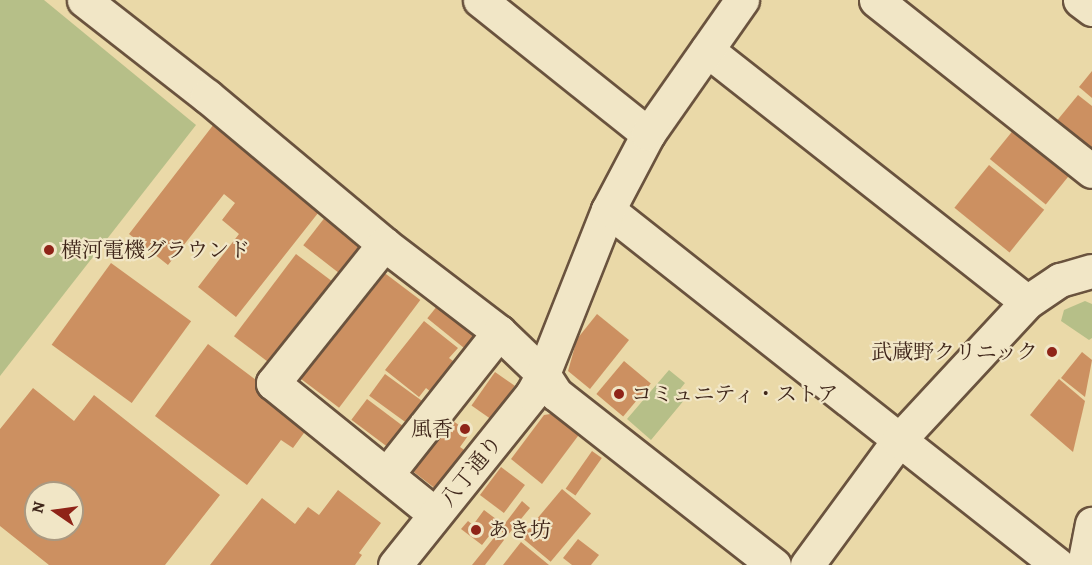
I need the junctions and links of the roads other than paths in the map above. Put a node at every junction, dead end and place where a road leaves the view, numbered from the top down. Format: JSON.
{"nodes":[{"id":1,"x":84,"y":0,"type":"edge"},
{"id":2,"x":480,"y":0,"type":"edge"},
{"id":3,"x":742,"y":0,"type":"edge"},
{"id":4,"x":876,"y":0,"type":"edge"},
{"id":5,"x":1080,"y":0,"type":"edge"},
{"id":6,"x":1092,"y":9,"type":"edge"},
{"id":7,"x":707,"y":50,"type":"junction"},
{"id":8,"x":648,"y":134,"type":"junction"},
{"id":9,"x":1092,"y":171,"type":"edge"},
{"id":10,"x":608,"y":210,"type":"junction"},
{"id":11,"x":384,"y":244,"type":"junction"},
{"id":12,"x":1092,"y":271,"type":"edge"},
{"id":13,"x":1028,"y":302,"type":"junction"},
{"id":14,"x":499,"y":332,"type":"junction"},
{"id":15,"x":543,"y":374,"type":"junction"},
{"id":16,"x":898,"y":441,"type":"junction"},
{"id":17,"x":387,"y":474,"type":"junction"},
{"id":18,"x":435,"y":514,"type":"junction"},
{"id":19,"x":1092,"y":524,"type":"edge"},
{"id":20,"x":395,"y":565,"type":"edge"},
{"id":21,"x":774,"y":565,"type":"edge"},
{"id":22,"x":807,"y":565,"type":"edge"},
{"id":23,"x":1058,"y":565,"type":"edge"},
{"id":24,"x":1084,"y":565,"type":"edge"}],
"edges":[{"from":1,"to":11,"type":"street"},
{"from":2,"to":8,"type":"street"},
{"from":3,"to":7,"type":"street","name":"八丁通り"},
{"from":4,"to":9,"type":"street"},
{"from":5,"to":6,"type":"street"},
{"from":7,"to":8,"type":"street","name":"八丁通り"},
{"from":7,"to":13,"type":"street"},
{"from":8,"to":10,"type":"street","name":"八丁通り"},
{"from":10,"to":15,"type":"street","name":"八丁通り"},
{"from":10,"to":16,"type":"street"},
{"from":11,"to":14,"type":"street"},
{"from":11,"to":17,"type":"street"},
{"from":12,"to":13,"type":"street"},
{"from":13,"to":16,"type":"street"},
{"from":14,"to":15,"type":"street"},
{"from":14,"to":17,"type":"street"},
{"from":15,"to":18,"type":"street","name":"八丁通り"},
{"from":15,"to":21,"type":"street"},
{"from":16,"to":22,"type":"street"},
{"from":16,"to":23,"type":"street"},
{"from":17,"to":18,"type":"street"},
{"from":18,"to":20,"type":"street","name":"八丁通り"},
{"from":19,"to":24,"type":"street"}]}
